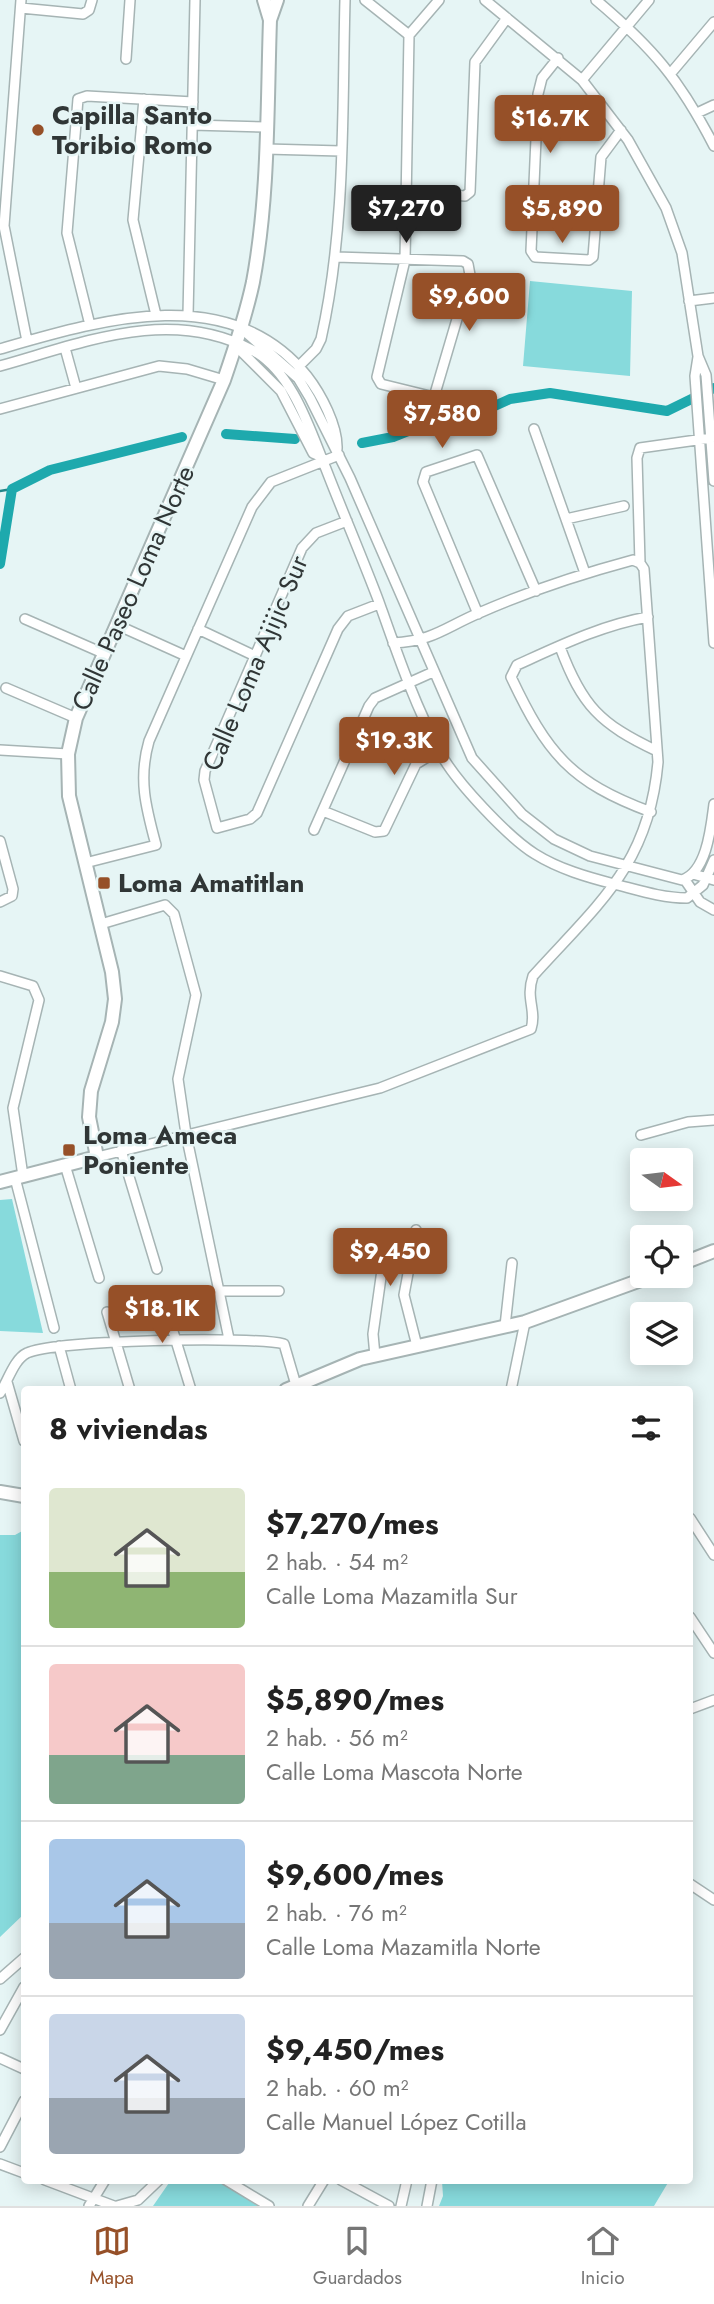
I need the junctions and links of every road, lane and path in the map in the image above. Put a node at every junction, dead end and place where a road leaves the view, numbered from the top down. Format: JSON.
{"nodes":[{"id":1,"x":92,"y":0,"type":"edge"},
{"id":2,"x":130,"y":0,"type":"edge"},
{"id":3,"x":195,"y":0,"type":"edge"},
{"id":4,"x":264,"y":0,"type":"edge"},
{"id":5,"x":278,"y":0,"type":"edge"},
{"id":6,"x":345,"y":0,"type":"edge"},
{"id":7,"x":365,"y":0,"type":"edge"},
{"id":8,"x":439,"y":0,"type":"edge"},
{"id":9,"x":485,"y":0,"type":"edge"},
{"id":10,"x":596,"y":0,"type":"edge"},
{"id":11,"x":649,"y":0,"type":"edge"},
{"id":12,"x":21,"y":4,"type":"edge"},
{"id":13,"x":507,"y":18,"type":"junction"},
{"id":14,"x":270,"y":20,"type":"junction"},
{"id":15,"x":714,"y":22,"type":"edge"},
{"id":16,"x":627,"y":26,"type":"junction"},
{"id":17,"x":409,"y":36,"type":"junction"},
{"id":18,"x":558,"y":58,"type":"junction"},
{"id":19,"x":125,"y":59,"type":"dead end"},
{"id":20,"x":671,"y":73,"type":"junction"},
{"id":21,"x":582,"y":80,"type":"junction"},
{"id":22,"x":144,"y":99,"type":"junction"},
{"id":23,"x":193,"y":102,"type":"junction"},
{"id":24,"x":714,"y":105,"type":"edge"},
{"id":25,"x":698,"y":113,"type":"junction"},
{"id":26,"x":192,"y":125,"type":"junction"},
{"id":27,"x":267,"y":127,"type":"junction"},
{"id":28,"x":621,"y":130,"type":"junction"},
{"id":29,"x":4,"y":140,"type":"edge"},
{"id":30,"x":714,"y":146,"type":"edge"},
{"id":31,"x":266,"y":149,"type":"junction"},
{"id":32,"x":341,"y":151,"type":"junction"},
{"id":33,"x":405,"y":191,"type":"junction"},
{"id":34,"x":337,"y":257,"type":"junction"},
{"id":35,"x":405,"y":260,"type":"junction"},
{"id":36,"x":714,"y":298,"type":"edge"},
{"id":37,"x":689,"y":302,"type":"junction"},
{"id":38,"x":156,"y":315,"type":"junction"},
{"id":39,"x":188,"y":315,"type":"junction"},
{"id":40,"x":90,"y":325,"type":"junction"},
{"id":41,"x":241,"y":328,"type":"junction"},
{"id":42,"x":27,"y":341,"type":"junction"},
{"id":43,"x":236,"y":345,"type":"junction"},
{"id":44,"x":65,"y":348,"type":"junction"},
{"id":45,"x":0,"y":349,"type":"edge"},
{"id":46,"x":0,"y":366,"type":"edge"},
{"id":47,"x":299,"y":366,"type":"junction"},
{"id":48,"x":224,"y":380,"type":"junction"},
{"id":49,"x":76,"y":388,"type":"junction"},
{"id":50,"x":0,"y":409,"type":"edge"},
{"id":51,"x":534,"y":429,"type":"dead end"},
{"id":52,"x":706,"y":438,"type":"junction"},
{"id":53,"x":338,"y":452,"type":"junction"},
{"id":54,"x":713,"y":452,"type":"edge"},
{"id":55,"x":321,"y":458,"type":"junction"},
{"id":56,"x":714,"y":481,"type":"edge"},
{"id":57,"x":624,"y":506,"type":"dead end"},
{"id":58,"x":566,"y":519,"type":"junction"},
{"id":59,"x":346,"y":521,"type":"junction"},
{"id":60,"x":640,"y":563,"type":"junction"},
{"id":61,"x":585,"y":573,"type":"junction"},
{"id":62,"x":536,"y":591,"type":"junction"},
{"id":63,"x":379,"y":604,"type":"junction"},
{"id":64,"x":478,"y":614,"type":"junction"},
{"id":65,"x":648,"y":617,"type":"junction"},
{"id":66,"x":25,"y":619,"type":"dead end"},
{"id":67,"x":117,"y":625,"type":"junction"},
{"id":68,"x":198,"y":629,"type":"junction"},
{"id":69,"x":421,"y":642,"type":"junction"},
{"id":70,"x":393,"y":643,"type":"junction"},
{"id":71,"x":714,"y":643,"type":"edge"},
{"id":72,"x":560,"y":647,"type":"junction"},
{"id":73,"x":105,"y":654,"type":"junction"},
{"id":74,"x":186,"y":656,"type":"junction"},
{"id":75,"x":256,"y":656,"type":"junction"},
{"id":76,"x":433,"y":672,"type":"junction"},
{"id":77,"x":410,"y":682,"type":"junction"},
{"id":78,"x":6,"y":688,"type":"dead end"},
{"id":79,"x":76,"y":718,"type":"junction"},
{"id":80,"x":0,"y":750,"type":"edge"},
{"id":81,"x":439,"y":750,"type":"junction"},
{"id":82,"x":657,"y":751,"type":"junction"},
{"id":83,"x":68,"y":754,"type":"junction"},
{"id":84,"x":714,"y":804,"type":"edge"},
{"id":85,"x":323,"y":811,"type":"junction"},
{"id":86,"x":651,"y":812,"type":"junction"},
{"id":87,"x":314,"y":830,"type":"dead end"},
{"id":88,"x":0,"y":841,"type":"edge"},
{"id":89,"x":714,"y":860,"type":"edge"},
{"id":90,"x":85,"y":863,"type":"junction"},
{"id":91,"x":627,"y":867,"type":"junction"},
{"id":92,"x":693,"y":874,"type":"junction"},
{"id":93,"x":685,"y":880,"type":"junction"},
{"id":94,"x":711,"y":880,"type":"edge"},
{"id":95,"x":616,"y":885,"type":"junction"},
{"id":96,"x":695,"y":894,"type":"junction"},
{"id":97,"x":0,"y":902,"type":"edge"},
{"id":98,"x":714,"y":910,"type":"edge"},
{"id":99,"x":101,"y":924,"type":"junction"},
{"id":100,"x":0,"y":976,"type":"edge"},
{"id":101,"x":714,"y":1120,"type":"edge"},
{"id":102,"x":186,"y":1134,"type":"junction"},
{"id":103,"x":641,"y":1135,"type":"dead end"},
{"id":104,"x":121,"y":1150,"type":"junction"},
{"id":105,"x":97,"y":1157,"type":"junction"},
{"id":106,"x":65,"y":1165,"type":"junction"},
{"id":107,"x":19,"y":1177,"type":"junction"},
{"id":108,"x":0,"y":1182,"type":"edge"},
{"id":109,"x":416,"y":1230,"type":"dead end"},
{"id":110,"x":714,"y":1251,"type":"edge"},
{"id":111,"x":384,"y":1256,"type":"dead end"},
{"id":112,"x":693,"y":1259,"type":"edge"},
{"id":113,"x":512,"y":1263,"type":"dead end"},
{"id":114,"x":157,"y":1269,"type":"dead end"},
{"id":115,"x":99,"y":1278,"type":"dead end"},
{"id":116,"x":630,"y":1284,"type":"edge"},
{"id":117,"x":218,"y":1290,"type":"junction"},
{"id":118,"x":279,"y":1291,"type":"dead end"},
{"id":119,"x":162,"y":1292,"type":"dead end"},
{"id":120,"x":107,"y":1312,"type":"dead end"},
{"id":121,"x":525,"y":1322,"type":"junction"},
{"id":122,"x":505,"y":1326,"type":"junction"},
{"id":123,"x":54,"y":1328,"type":"dead end"},
{"id":124,"x":229,"y":1339,"type":"junction"},
{"id":125,"x":176,"y":1342,"type":"junction"},
{"id":126,"x":117,"y":1343,"type":"junction"},
{"id":127,"x":59,"y":1346,"type":"junction"},
{"id":128,"x":417,"y":1346,"type":"junction"},
{"id":129,"x":375,"y":1356,"type":"junction"},
{"id":130,"x":7,"y":1382,"type":"junction"},
{"id":131,"x":314,"y":1383,"type":"edge"},
{"id":132,"x":70,"y":1386,"type":"edge"},
{"id":133,"x":129,"y":1386,"type":"edge"},
{"id":134,"x":190,"y":1386,"type":"edge"},
{"id":135,"x":291,"y":1386,"type":"edge"},
{"id":136,"x":297,"y":1386,"type":"edge"},
{"id":137,"x":512,"y":1386,"type":"edge"},
{"id":138,"x":0,"y":1392,"type":"edge"},
{"id":139,"x":21,"y":1431,"type":"edge"},
{"id":140,"x":0,"y":1492,"type":"edge"},
{"id":141,"x":21,"y":1496,"type":"edge"},
{"id":142,"x":693,"y":1523,"type":"edge"},
{"id":143,"x":714,"y":1555,"type":"edge"},
{"id":144,"x":693,"y":1622,"type":"edge"},
{"id":145,"x":714,"y":1653,"type":"edge"},
{"id":146,"x":714,"y":1700,"type":"edge"},
{"id":147,"x":693,"y":1708,"type":"edge"},
{"id":148,"x":693,"y":1886,"type":"edge"},
{"id":149,"x":714,"y":1900,"type":"edge"},
{"id":150,"x":21,"y":1962,"type":"edge"},
{"id":151,"x":0,"y":1979,"type":"edge"},
{"id":152,"x":21,"y":1992,"type":"edge"},
{"id":153,"x":0,"y":2031,"type":"edge"},
{"id":154,"x":0,"y":2058,"type":"edge"},
{"id":155,"x":21,"y":2068,"type":"edge"},
{"id":156,"x":21,"y":2107,"type":"edge"},
{"id":157,"x":0,"y":2147,"type":"edge"},
{"id":158,"x":0,"y":2164,"type":"edge"},
{"id":159,"x":21,"y":2172,"type":"edge"},
{"id":160,"x":53,"y":2184,"type":"edge"},
{"id":161,"x":102,"y":2184,"type":"edge"},
{"id":162,"x":155,"y":2184,"type":"edge"},
{"id":163,"x":236,"y":2184,"type":"edge"},
{"id":164,"x":322,"y":2184,"type":"edge"},
{"id":165,"x":348,"y":2184,"type":"edge"},
{"id":166,"x":406,"y":2184,"type":"edge"},
{"id":167,"x":431,"y":2184,"type":"edge"},
{"id":168,"x":91,"y":2202,"type":"edge"},
{"id":169,"x":116,"y":2206,"type":"edge"},
{"id":170,"x":269,"y":2206,"type":"edge"},
{"id":171,"x":308,"y":2206,"type":"edge"},
{"id":172,"x":389,"y":2206,"type":"edge"},
{"id":173,"x":401,"y":2206,"type":"edge"},
{"id":174,"x":428,"y":2206,"type":"edge"}],
"edges":[{"from":1,"to":12,"type":"street"},
{"from":2,"to":19,"type":"street"},
{"from":3,"to":23,"type":"street"},
{"from":4,"to":14,"type":"street","name":"Calle Paseo Loma Norte"},
{"from":5,"to":14,"type":"street","name":"Calle Paseo Loma Norte"},
{"from":6,"to":32,"type":"street"},
{"from":7,"to":17,"type":"street"},
{"from":8,"to":17,"type":"street"},
{"from":9,"to":13,"type":"street"},
{"from":10,"to":16,"type":"street"},
{"from":11,"to":16,"type":"street"},
{"from":12,"to":29,"type":"street"},
{"from":13,"to":18,"type":"street"},
{"from":13,"to":33,"type":"street"},
{"from":14,"to":27,"type":"street","name":"Calle Paseo Loma Norte"},
{"from":15,"to":20,"type":"street"},
{"from":16,"to":20,"type":"street"},
{"from":16,"to":21,"type":"street"},
{"from":17,"to":33,"type":"street"},
{"from":18,"to":21,"type":"street"},
{"from":18,"to":28,"type":"street"},
{"from":20,"to":25,"type":"street"},
{"from":21,"to":28,"type":"street"},
{"from":22,"to":23,"type":"street"},
{"from":22,"to":38,"type":"street"},
{"from":22,"to":40,"type":"street"},
{"from":23,"to":26,"type":"street"},
{"from":24,"to":25,"type":"street"},
{"from":25,"to":30,"type":"street"},
{"from":26,"to":27,"type":"street"},
{"from":26,"to":39,"type":"street"},
{"from":27,"to":31,"type":"street","name":"Calle Paseo Loma Norte"},
{"from":28,"to":37,"type":"street"},
{"from":29,"to":42,"type":"street"},
{"from":31,"to":32,"type":"street"},
{"from":31,"to":41,"type":"street","name":"Calle Paseo Loma Norte"},
{"from":32,"to":34,"type":"street"},
{"from":33,"to":35,"type":"street"},
{"from":34,"to":35,"type":"street"},
{"from":34,"to":47,"type":"street"},
{"from":35,"to":35,"type":"street"},
{"from":36,"to":37,"type":"street"},
{"from":37,"to":52,"type":"street"},
{"from":38,"to":39,"type":"street"},
{"from":38,"to":40,"type":"street"},
{"from":39,"to":41,"type":"street"},
{"from":40,"to":42,"type":"street"},
{"from":41,"to":43,"type":"street","name":"Calle Paseo Loma Norte"},
{"from":41,"to":47,"type":"street"},
{"from":41,"to":53,"type":"street"},
{"from":42,"to":45,"type":"street"},
{"from":43,"to":44,"type":"street"},
{"from":43,"to":48,"type":"street","name":"Calle Paseo Loma Norte"},
{"from":43,"to":55,"type":"street"},
{"from":44,"to":46,"type":"street"},
{"from":44,"to":49,"type":"street"},
{"from":47,"to":53,"type":"street"},
{"from":48,"to":49,"type":"street"},
{"from":48,"to":67,"type":"street","name":"Calle Paseo Loma Norte"},
{"from":49,"to":50,"type":"street"},
{"from":51,"to":58,"type":"street"},
{"from":52,"to":54,"type":"street"},
{"from":52,"to":60,"type":"street"},
{"from":52,"to":71,"type":"street"},
{"from":53,"to":55,"type":"street"},
{"from":53,"to":69,"type":"street"},
{"from":54,"to":56,"type":"street"},
{"from":55,"to":59,"type":"street"},
{"from":55,"to":68,"type":"street"},
{"from":57,"to":58,"type":"street"},
{"from":58,"to":61,"type":"street"},
{"from":59,"to":63,"type":"street"},
{"from":59,"to":75,"type":"street","name":"Calle Loma Ajijic Sur"},
{"from":60,"to":61,"type":"street"},
{"from":60,"to":65,"type":"street"},
{"from":61,"to":62,"type":"street"},
{"from":62,"to":64,"type":"street"},
{"from":62,"to":64,"type":"street"},
{"from":63,"to":70,"type":"street"},
{"from":63,"to":75,"type":"street","name":"Calle Loma Ajijic Sur"},
{"from":64,"to":69,"type":"street"},
{"from":65,"to":72,"type":"street"},
{"from":65,"to":82,"type":"street"},
{"from":66,"to":73,"type":"street"},
{"from":67,"to":73,"type":"street","name":"Calle Paseo Loma Norte"},
{"from":67,"to":74,"type":"street"},
{"from":68,"to":74,"type":"street"},
{"from":68,"to":75,"type":"street"},
{"from":69,"to":70,"type":"street"},
{"from":69,"to":76,"type":"street"},
{"from":70,"to":77,"type":"street"},
{"from":72,"to":82,"type":"street"},
{"from":72,"to":86,"type":"street"},
{"from":73,"to":79,"type":"street","name":"Calle Paseo Loma Norte"},
{"from":74,"to":90,"type":"street"},
{"from":76,"to":77,"type":"street"},
{"from":76,"to":91,"type":"street"},
{"from":77,"to":81,"type":"street"},
{"from":77,"to":85,"type":"street"},
{"from":78,"to":79,"type":"street"},
{"from":79,"to":83,"type":"street","name":"Calle Paseo Loma Norte"},
{"from":80,"to":83,"type":"street"},
{"from":81,"to":85,"type":"street"},
{"from":81,"to":95,"type":"street"},
{"from":82,"to":86,"type":"street"},
{"from":83,"to":90,"type":"street","name":"Calle Paseo Loma Norte"},
{"from":84,"to":92,"type":"street"},
{"from":85,"to":87,"type":"street"},
{"from":86,"to":91,"type":"street"},
{"from":88,"to":97,"type":"street"},
{"from":89,"to":94,"type":"street"},
{"from":90,"to":99,"type":"street","name":"Calle Paseo Loma Norte"},
{"from":91,"to":93,"type":"street"},
{"from":91,"to":95,"type":"street"},
{"from":92,"to":93,"type":"street"},
{"from":92,"to":94,"type":"street"},
{"from":93,"to":96,"type":"street"},
{"from":94,"to":96,"type":"street"},
{"from":95,"to":96,"type":"street"},
{"from":95,"to":102,"type":"street"},
{"from":96,"to":98,"type":"street"},
{"from":99,"to":102,"type":"street"},
{"from":99,"to":105,"type":"street","name":"Calle Paseo Loma Norte"},
{"from":100,"to":107,"type":"street"},
{"from":101,"to":103,"type":"street"},
{"from":102,"to":104,"type":"street"},
{"from":102,"to":117,"type":"street"},
{"from":104,"to":105,"type":"street"},
{"from":104,"to":114,"type":"street"},
{"from":105,"to":106,"type":"street"},
{"from":106,"to":107,"type":"street"},
{"from":106,"to":115,"type":"street"},
{"from":107,"to":108,"type":"street"},
{"from":107,"to":123,"type":"street"},
{"from":109,"to":128,"type":"street"},
{"from":110,"to":112,"type":"street"},
{"from":111,"to":129,"type":"street"},
{"from":113,"to":122,"type":"street"},
{"from":116,"to":121,"type":"street"},
{"from":117,"to":118,"type":"street"},
{"from":117,"to":124,"type":"street"},
{"from":119,"to":125,"type":"street"},
{"from":120,"to":126,"type":"street"},
{"from":121,"to":122,"type":"street"},
{"from":121,"to":137,"type":"street"},
{"from":122,"to":128,"type":"street"},
{"from":124,"to":125,"type":"street"},
{"from":124,"to":135,"type":"street"},
{"from":125,"to":126,"type":"street"},
{"from":125,"to":134,"type":"street"},
{"from":126,"to":127,"type":"street"},
{"from":126,"to":133,"type":"street"},
{"from":127,"to":130,"type":"street"},
{"from":127,"to":132,"type":"street"},
{"from":128,"to":129,"type":"street"},
{"from":129,"to":131,"type":"street"},
{"from":130,"to":138,"type":"street"},
{"from":130,"to":139,"type":"street"},
{"from":131,"to":136,"type":"street"},
{"from":140,"to":141,"type":"street"},
{"from":142,"to":143,"type":"street"},
{"from":144,"to":145,"type":"street"},
{"from":146,"to":147,"type":"street"},
{"from":148,"to":149,"type":"street"},
{"from":150,"to":151,"type":"street"},
{"from":152,"to":153,"type":"street"},
{"from":154,"to":155,"type":"street"},
{"from":156,"to":157,"type":"street"},
{"from":158,"to":159,"type":"street"},
{"from":160,"to":168,"type":"street"},
{"from":161,"to":168,"type":"street"},
{"from":162,"to":169,"type":"street"},
{"from":163,"to":170,"type":"street"},
{"from":164,"to":171,"type":"street"},
{"from":165,"to":172,"type":"street"},
{"from":166,"to":173,"type":"street"},
{"from":167,"to":174,"type":"street"},
{"from":168,"to":169,"type":"street"}]}
